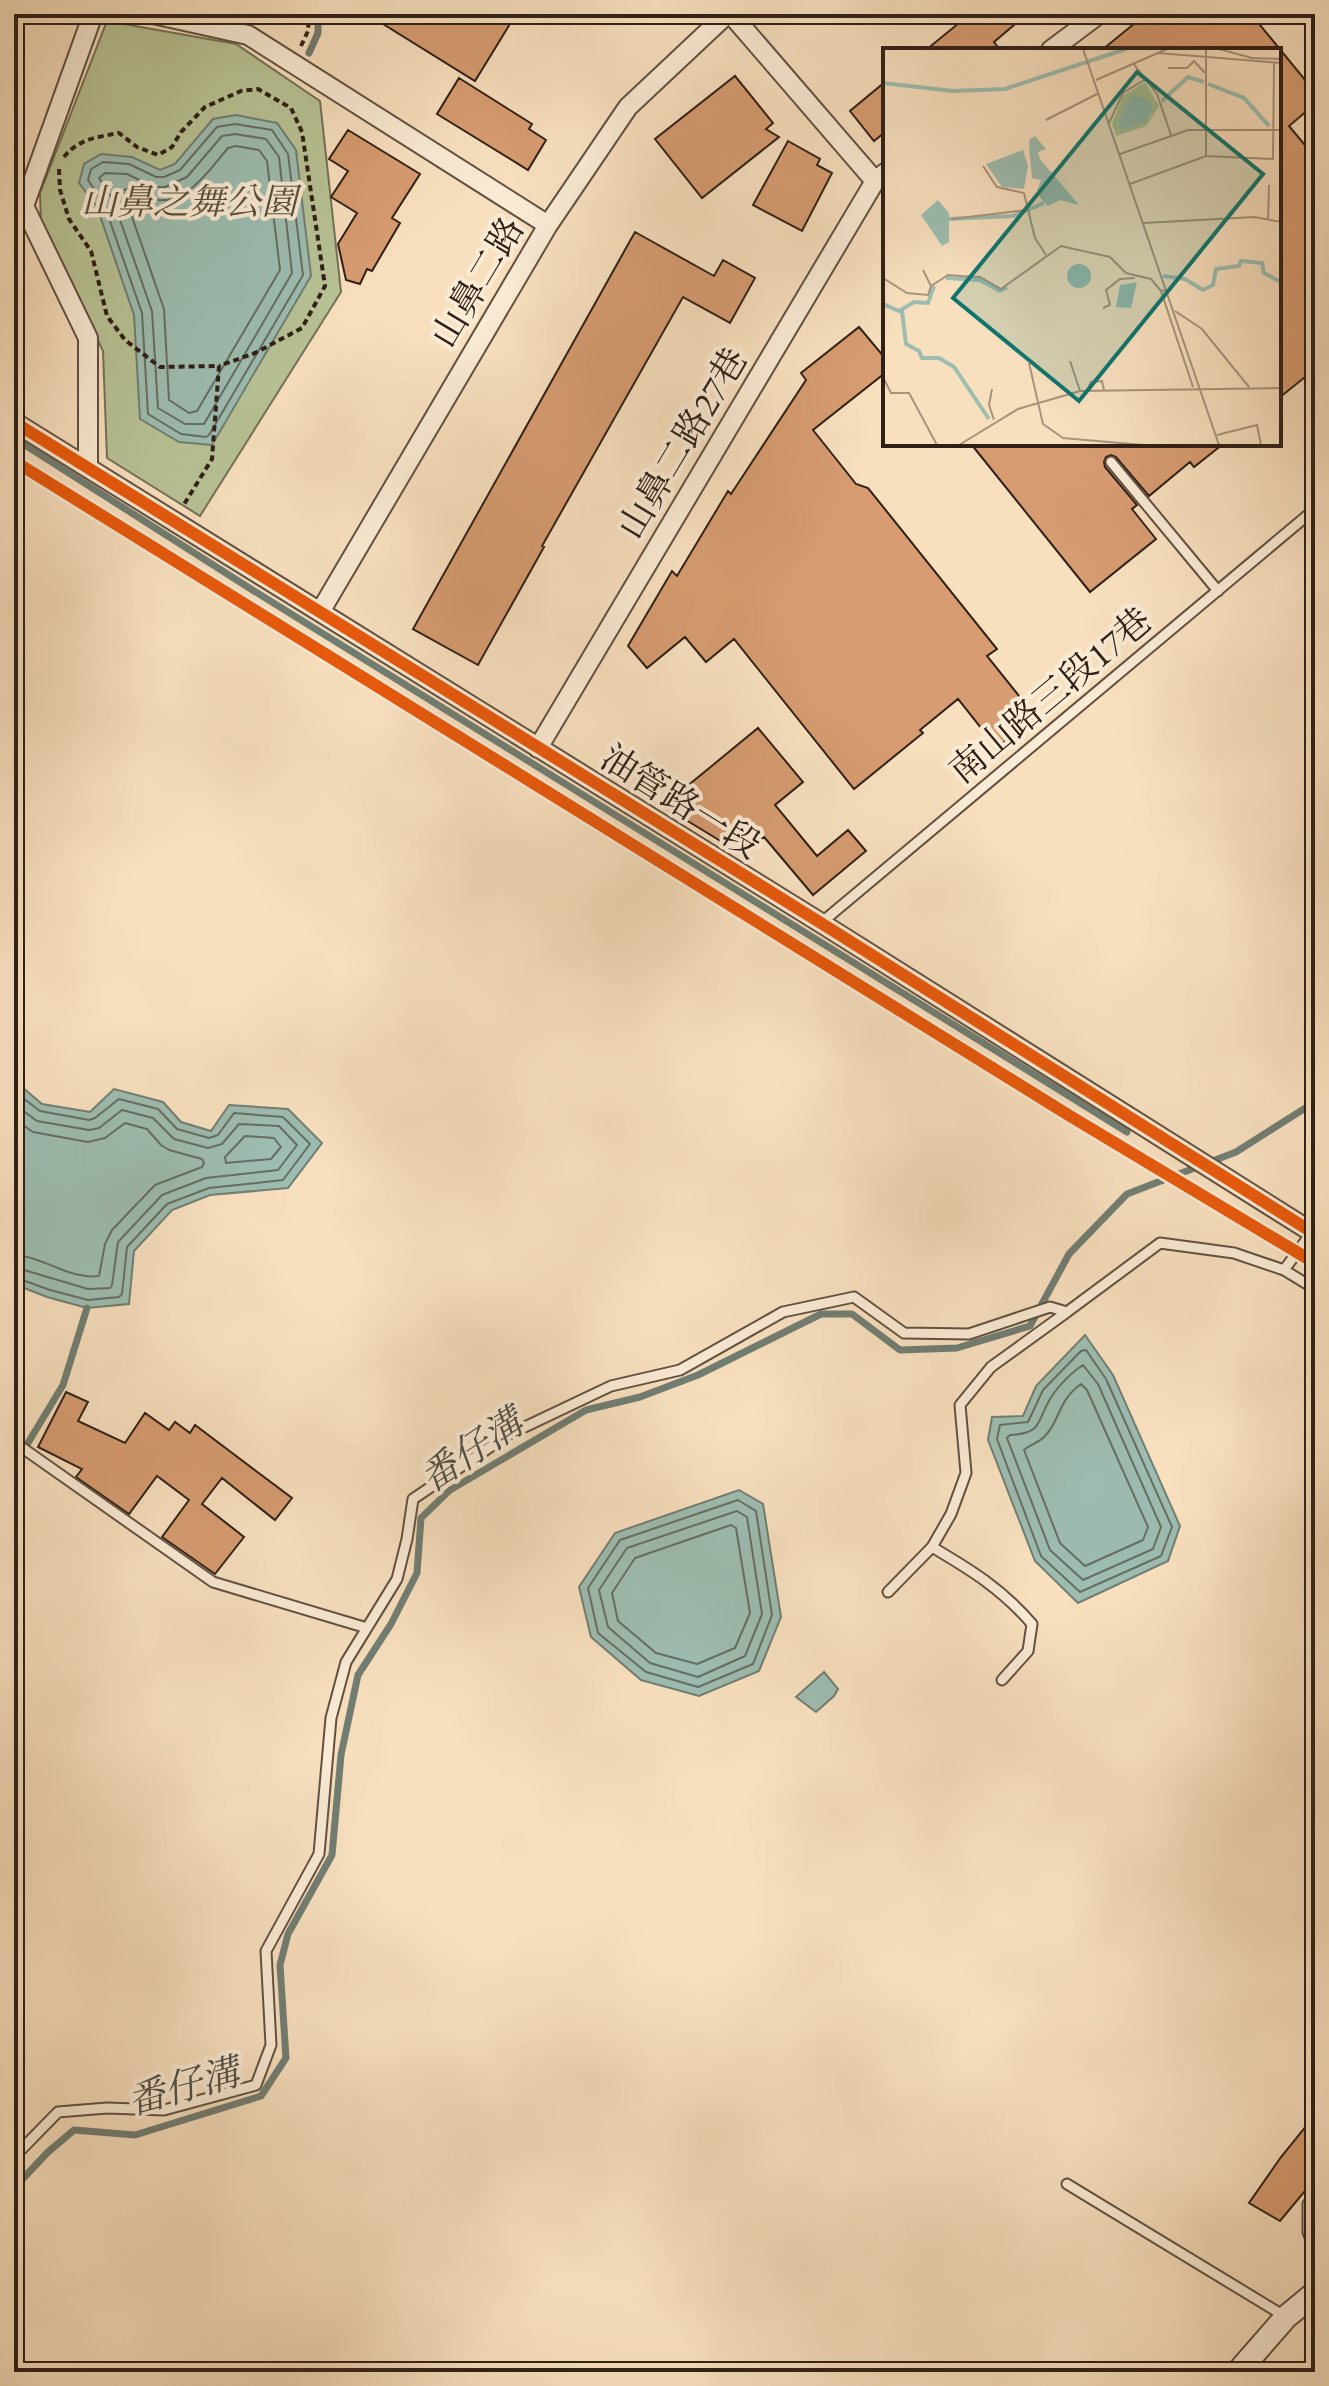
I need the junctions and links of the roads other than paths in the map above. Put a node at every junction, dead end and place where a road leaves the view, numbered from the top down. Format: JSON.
{"nodes":[{"id":1,"x":93,"y":14,"type":"edge"},
{"id":2,"x":153,"y":14,"type":"edge"},
{"id":3,"x":729,"y":14,"type":"edge"},
{"id":4,"x":1099,"y":14,"type":"edge"},
{"id":5,"x":1054,"y":48,"type":"edge"},
{"id":6,"x":880,"y":177,"type":"edge"},
{"id":7,"x":548,"y":225,"type":"junction"},
{"id":8,"x":14,"y":422,"type":"edge"},
{"id":9,"x":1111,"y":462,"type":"dead end"},
{"id":10,"x":88,"y":468,"type":"junction"},
{"id":11,"x":1315,"y":509,"type":"edge"},
{"id":12,"x":1218,"y":591,"type":"junction"},
{"id":13,"x":320,"y":612,"type":"junction"},
{"id":14,"x":538,"y":748,"type":"junction"},
{"id":15,"x":821,"y":923,"type":"junction"},
{"id":16,"x":1313,"y":1233,"type":"edge"},
{"id":17,"x":1284,"y":1270,"type":"junction"},
{"id":18,"x":1315,"y":1289,"type":"edge"},
{"id":19,"x":1067,"y":1312,"type":"junction"},
{"id":20,"x":16,"y":1446,"type":"edge"},
{"id":21,"x":932,"y":1547,"type":"junction"},
{"id":22,"x":888,"y":1592,"type":"dead end"},
{"id":23,"x":367,"y":1628,"type":"junction"},
{"id":24,"x":1002,"y":1680,"type":"dead end"},
{"id":25,"x":14,"y":2157,"type":"edge"},
{"id":26,"x":1067,"y":2184,"type":"dead end"},
{"id":27,"x":1315,"y":2198,"type":"edge"},
{"id":28,"x":1315,"y":2251,"type":"edge"},
{"id":29,"x":1315,"y":2293,"type":"edge"},
{"id":30,"x":1286,"y":2317,"type":"junction"},
{"id":31,"x":1238,"y":2372,"type":"edge"}],
"edges":[{"from":1,"to":10,"type":"street"},
{"from":2,"to":7,"type":"street"},
{"from":3,"to":6,"type":"street"},
{"from":3,"to":7,"type":"street","name":"山鼻二路"},
{"from":4,"to":5,"type":"street"},
{"from":6,"to":14,"type":"street","name":"山鼻二路27巷"},
{"from":7,"to":13,"type":"street","name":"山鼻二路"},
{"from":8,"to":10,"type":"street","name":"油管路一段"},
{"from":9,"to":12,"type":"lane"},
{"from":10,"to":13,"type":"street","name":"油管路一段"},
{"from":11,"to":12,"type":"lane","name":"南山路三段17巷"},
{"from":12,"to":15,"type":"lane","name":"南山路三段17巷"},
{"from":13,"to":14,"type":"street","name":"油管路一段"},
{"from":14,"to":15,"type":"street","name":"油管路一段"},
{"from":15,"to":16,"type":"street","name":"油管路一段"},
{"from":16,"to":17,"type":"lane"},
{"from":17,"to":18,"type":"lane"},
{"from":17,"to":19,"type":"lane"},
{"from":19,"to":21,"type":"lane"},
{"from":19,"to":23,"type":"lane"},
{"from":20,"to":23,"type":"lane"},
{"from":21,"to":22,"type":"lane"},
{"from":21,"to":24,"type":"lane"},
{"from":23,"to":25,"type":"lane"},
{"from":26,"to":30,"type":"lane"},
{"from":27,"to":28,"type":"lane"},
{"from":29,"to":30,"type":"street"},
{"from":30,"to":31,"type":"street"}]}
